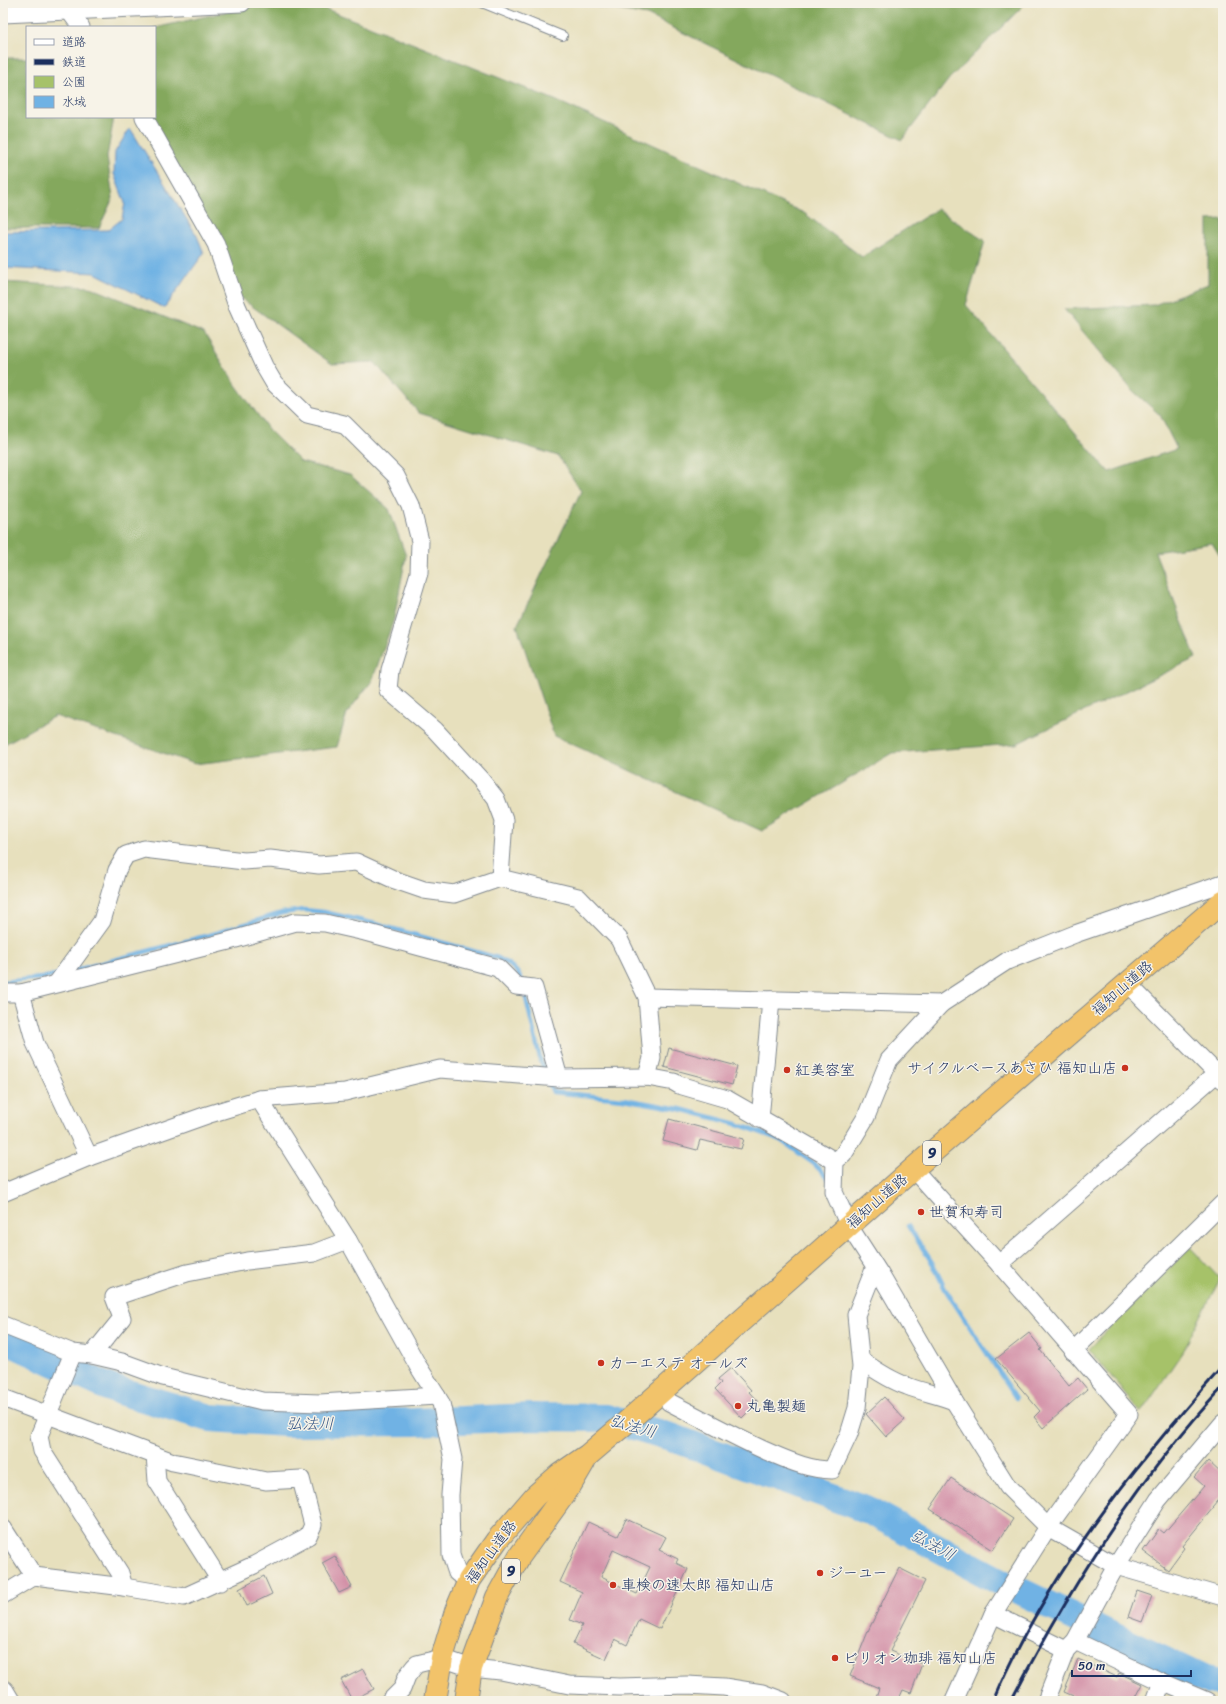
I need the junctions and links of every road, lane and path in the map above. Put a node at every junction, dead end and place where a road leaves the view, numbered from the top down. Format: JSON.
{"nodes":[{"id":1,"x":242,"y":3,"type":"edge"},
{"id":2,"x":482,"y":3,"type":"edge"},
{"id":3,"x":70,"y":12,"type":"junction"},
{"id":4,"x":3,"y":14,"type":"edge"},
{"id":5,"x":79,"y":26,"type":"edge"},
{"id":6,"x":563,"y":36,"type":"dead end"},
{"id":7,"x":145,"y":118,"type":"edge"},
{"id":8,"x":500,"y":878,"type":"junction"},
{"id":9,"x":1223,"y":884,"type":"edge"},
{"id":10,"x":1223,"y":901,"type":"edge"},
{"id":11,"x":57,"y":983,"type":"junction"},
{"id":12,"x":1127,"y":983,"type":"junction"},
{"id":13,"x":21,"y":992,"type":"junction"},
{"id":14,"x":3,"y":993,"type":"edge"},
{"id":15,"x":647,"y":997,"type":"junction"},
{"id":16,"x":771,"y":1000,"type":"junction"},
{"id":17,"x":941,"y":1004,"type":"junction"},
{"id":18,"x":1221,"y":1074,"type":"edge"},
{"id":19,"x":647,"y":1077,"type":"junction"},
{"id":20,"x":559,"y":1078,"type":"junction"},
{"id":21,"x":259,"y":1099,"type":"junction"},
{"id":22,"x":760,"y":1119,"type":"junction"},
{"id":23,"x":88,"y":1157,"type":"junction"},
{"id":24,"x":835,"y":1161,"type":"junction"},
{"id":25,"x":913,"y":1169,"type":"junction"},
{"id":26,"x":3,"y":1193,"type":"edge"},
{"id":27,"x":1223,"y":1203,"type":"edge"},
{"id":28,"x":849,"y":1226,"type":"junction"},
{"id":29,"x":348,"y":1240,"type":"junction"},
{"id":30,"x":999,"y":1264,"type":"junction"},
{"id":31,"x":875,"y":1267,"type":"junction"},
{"id":32,"x":3,"y":1325,"type":"edge"},
{"id":33,"x":1073,"y":1351,"type":"junction"},
{"id":34,"x":73,"y":1353,"type":"junction"},
{"id":35,"x":92,"y":1355,"type":"junction"},
{"id":36,"x":861,"y":1360,"type":"junction"},
{"id":37,"x":661,"y":1391,"type":"junction"},
{"id":38,"x":437,"y":1396,"type":"junction"},
{"id":39,"x":3,"y":1398,"type":"edge"},
{"id":40,"x":954,"y":1401,"type":"junction"},
{"id":41,"x":48,"y":1414,"type":"junction"},
{"id":42,"x":1223,"y":1423,"type":"edge"},
{"id":43,"x":155,"y":1454,"type":"junction"},
{"id":44,"x":588,"y":1456,"type":"junction"},
{"id":45,"x":1048,"y":1527,"type":"junction"},
{"id":46,"x":3,"y":1528,"type":"edge"},
{"id":47,"x":1116,"y":1566,"type":"junction"},
{"id":48,"x":34,"y":1576,"type":"junction"},
{"id":49,"x":469,"y":1580,"type":"junction"},
{"id":50,"x":221,"y":1582,"type":"junction"},
{"id":51,"x":124,"y":1587,"type":"junction"},
{"id":52,"x":3,"y":1595,"type":"edge"},
{"id":53,"x":1222,"y":1595,"type":"edge"},
{"id":54,"x":993,"y":1614,"type":"junction"},
{"id":55,"x":1071,"y":1646,"type":"junction"},
{"id":56,"x":442,"y":1658,"type":"junction"},
{"id":57,"x":471,"y":1668,"type":"junction"},
{"id":58,"x":1162,"y":1682,"type":"junction"},
{"id":59,"x":3,"y":1691,"type":"edge"},
{"id":60,"x":9,"y":1701,"type":"edge"},
{"id":61,"x":390,"y":1701,"type":"edge"},
{"id":62,"x":401,"y":1701,"type":"edge"},
{"id":63,"x":435,"y":1701,"type":"edge"},
{"id":64,"x":466,"y":1701,"type":"edge"},
{"id":65,"x":783,"y":1701,"type":"edge"},
{"id":66,"x":954,"y":1701,"type":"edge"},
{"id":67,"x":1046,"y":1701,"type":"edge"},
{"id":68,"x":1155,"y":1701,"type":"edge"},
{"id":69,"x":1207,"y":1701,"type":"edge"}],
"edges":[{"from":1,"to":3,"type":"street"},
{"from":2,"to":6,"type":"lane"},
{"from":3,"to":4,"type":"street"},
{"from":3,"to":5,"type":"street"},
{"from":7,"to":8,"type":"street"},
{"from":8,"to":11,"type":"street"},
{"from":8,"to":15,"type":"street"},
{"from":9,"to":17,"type":"street"},
{"from":10,"to":12,"type":"highway","name":"福知山道路","number":"9"},
{"from":11,"to":13,"type":"street"},
{"from":11,"to":20,"type":"street"},
{"from":12,"to":18,"type":"street"},
{"from":12,"to":25,"type":"highway","name":"福知山道路","number":"9"},
{"from":13,"to":14,"type":"street"},
{"from":13,"to":23,"type":"street"},
{"from":15,"to":16,"type":"street"},
{"from":15,"to":19,"type":"street"},
{"from":16,"to":17,"type":"street"},
{"from":16,"to":22,"type":"street"},
{"from":17,"to":24,"type":"street"},
{"from":18,"to":30,"type":"street"},
{"from":19,"to":20,"type":"street"},
{"from":19,"to":22,"type":"street"},
{"from":20,"to":21,"type":"street"},
{"from":21,"to":23,"type":"street"},
{"from":21,"to":29,"type":"street"},
{"from":22,"to":24,"type":"street"},
{"from":23,"to":26,"type":"street"},
{"from":24,"to":28,"type":"street"},
{"from":25,"to":28,"type":"highway","name":"福知山道路","number":"9"},
{"from":25,"to":30,"type":"street"},
{"from":27,"to":33,"type":"street"},
{"from":28,"to":31,"type":"street"},
{"from":28,"to":37,"type":"highway","name":"福知山道路","number":"9"},
{"from":29,"to":35,"type":"street"},
{"from":29,"to":38,"type":"street"},
{"from":30,"to":33,"type":"street"},
{"from":31,"to":36,"type":"street"},
{"from":31,"to":40,"type":"street"},
{"from":32,"to":34,"type":"street"},
{"from":33,"to":45,"type":"street"},
{"from":34,"to":35,"type":"street"},
{"from":34,"to":41,"type":"street"},
{"from":35,"to":38,"type":"street"},
{"from":36,"to":37,"type":"street"},
{"from":36,"to":40,"type":"street"},
{"from":37,"to":44,"type":"highway","name":"福知山道路","number":"9"},
{"from":38,"to":49,"type":"street"},
{"from":39,"to":41,"type":"street"},
{"from":40,"to":45,"type":"street"},
{"from":41,"to":43,"type":"street"},
{"from":41,"to":51,"type":"street"},
{"from":42,"to":47,"type":"street"},
{"from":43,"to":50,"type":"street"},
{"from":43,"to":50,"type":"street"},
{"from":44,"to":49,"type":"highway","name":"福知山道路","number":"9"},
{"from":44,"to":57,"type":"highway","name":"福知山道路","number":"9"},
{"from":45,"to":47,"type":"street"},
{"from":45,"to":54,"type":"street"},
{"from":46,"to":48,"type":"street"},
{"from":47,"to":53,"type":"street"},
{"from":47,"to":55,"type":"street"},
{"from":48,"to":51,"type":"street"},
{"from":48,"to":52,"type":"street"},
{"from":49,"to":56,"type":"highway","name":"福知山道路","number":"9"},
{"from":50,"to":51,"type":"street"},
{"from":54,"to":55,"type":"street"},
{"from":54,"to":66,"type":"street"},
{"from":55,"to":58,"type":"street"},
{"from":55,"to":67,"type":"street"},
{"from":56,"to":57,"type":"street"},
{"from":56,"to":61,"type":"street"},
{"from":56,"to":62,"type":"street"},
{"from":56,"to":63,"type":"highway","name":"福知山道路","number":"9"},
{"from":57,"to":64,"type":"highway","name":"福知山道路","number":"9"},
{"from":57,"to":65,"type":"street"},
{"from":58,"to":68,"type":"street"},
{"from":58,"to":69,"type":"street"},
{"from":59,"to":60,"type":"street"}]}
